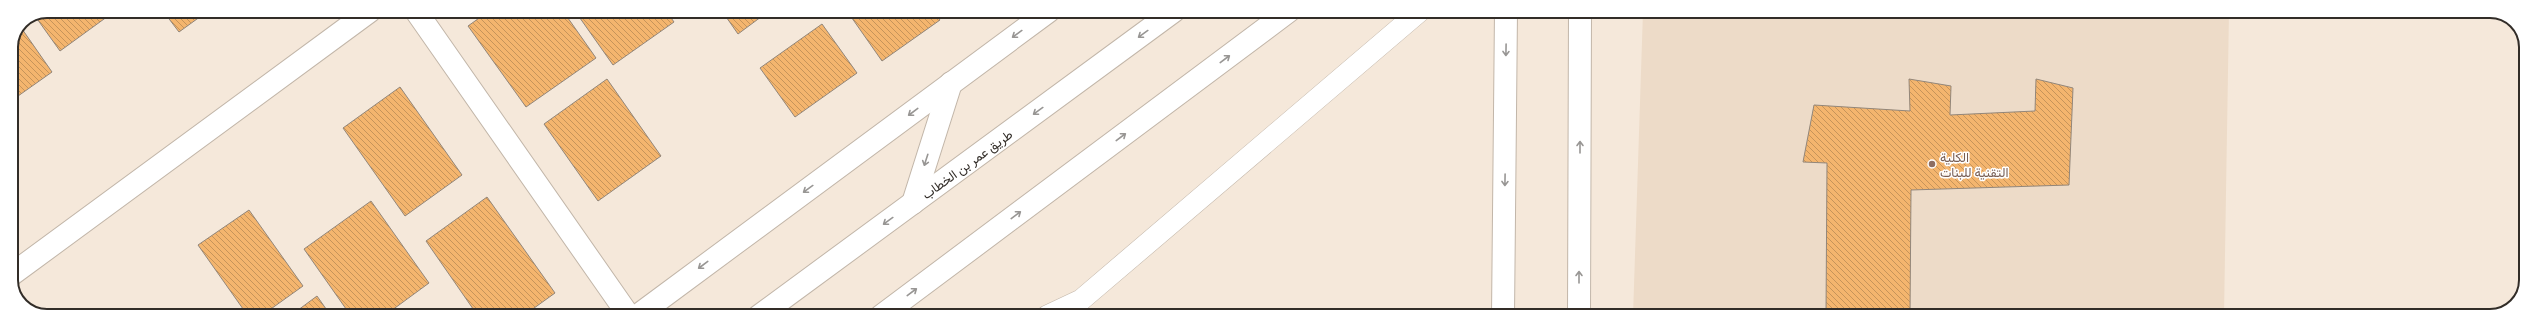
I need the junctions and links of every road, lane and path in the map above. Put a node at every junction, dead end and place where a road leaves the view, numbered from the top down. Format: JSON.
{"nodes":[{"id":1,"x":361,"y":18,"type":"edge"},
{"id":2,"x":421,"y":18,"type":"edge"},
{"id":3,"x":1039,"y":18,"type":"edge"},
{"id":4,"x":1165,"y":18,"type":"edge"},
{"id":5,"x":1280,"y":18,"type":"edge"},
{"id":6,"x":1412,"y":18,"type":"edge"},
{"id":7,"x":1506,"y":18,"type":"edge"},
{"id":8,"x":1580,"y":18,"type":"edge"},
{"id":9,"x":951,"y":83,"type":"junction"},
{"id":10,"x":913,"y":204,"type":"junction"},
{"id":11,"x":18,"y":271,"type":"edge"},
{"id":12,"x":624,"y":309,"type":"edge"},
{"id":13,"x":646,"y":309,"type":"edge"},
{"id":14,"x":769,"y":309,"type":"edge"},
{"id":15,"x":890,"y":309,"type":"edge"},
{"id":16,"x":1062,"y":309,"type":"edge"},
{"id":17,"x":1503,"y":309,"type":"edge"},
{"id":18,"x":1579,"y":309,"type":"edge"}],
"edges":[{"from":1,"to":11,"type":"street"},
{"from":2,"to":12,"type":"street"},
{"from":3,"to":9,"type":"street","one_way":true},
{"from":4,"to":10,"type":"street","name":"طريق عمر بن الخطاب","one_way":true},
{"from":15,"to":5,"type":"street","one_way":true},
{"from":6,"to":16,"type":"lane"},
{"from":7,"to":17,"type":"street","one_way":true},
{"from":18,"to":8,"type":"street","one_way":true},
{"from":9,"to":10,"type":"street","one_way":true},
{"from":9,"to":13,"type":"street","one_way":true},
{"from":10,"to":14,"type":"street","name":"طريق عمر بن الخطاب","one_way":true}]}
